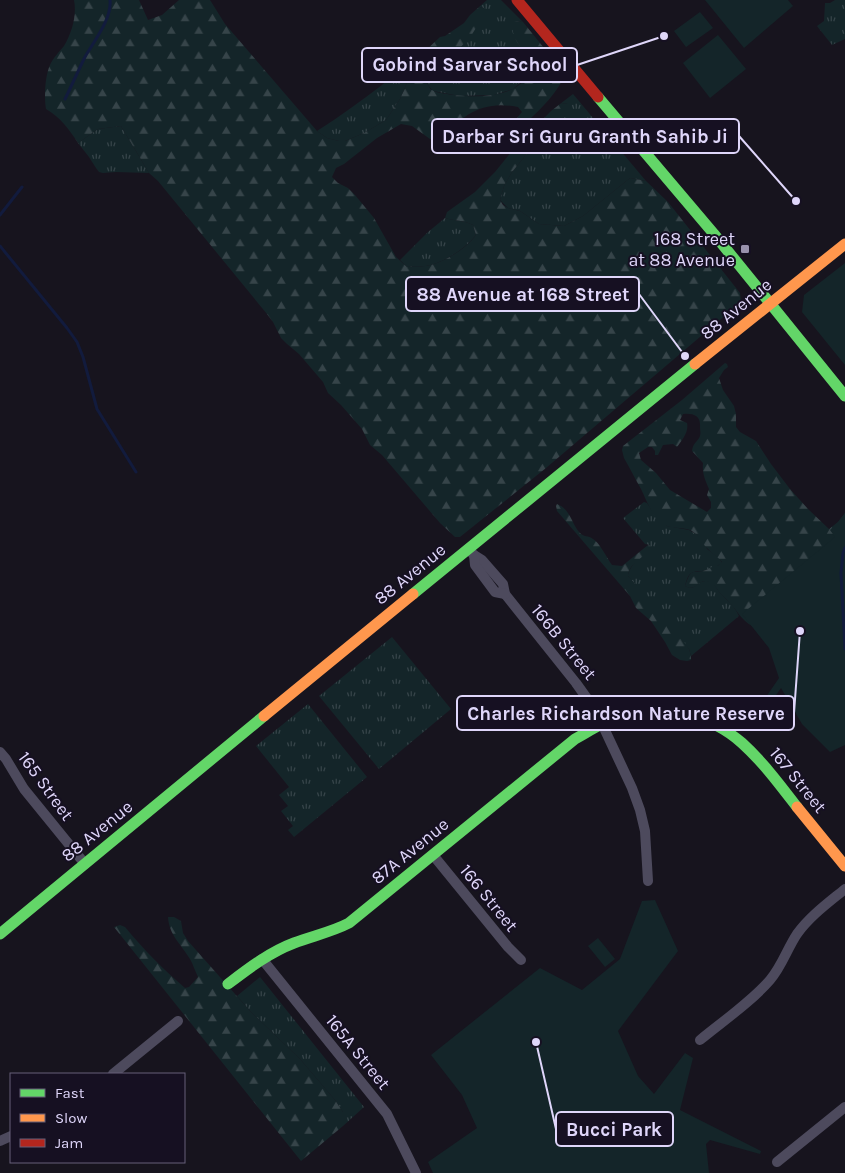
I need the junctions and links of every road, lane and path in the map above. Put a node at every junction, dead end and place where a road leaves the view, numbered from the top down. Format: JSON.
{"nodes":[{"id":1,"x":517,"y":0,"type":"edge"},
{"id":2,"x":845,"y":244,"type":"edge"},
{"id":3,"x":770,"y":303,"type":"junction"},
{"id":4,"x":845,"y":396,"type":"edge"},
{"id":5,"x":475,"y":555,"type":"junction"},
{"id":6,"x":602,"y":723,"type":"junction"},
{"id":7,"x":0,"y":752,"type":"edge"},
{"id":8,"x":434,"y":855,"type":"junction"},
{"id":9,"x":85,"y":864,"type":"junction"},
{"id":10,"x":845,"y":866,"type":"edge"},
{"id":11,"x":648,"y":881,"type":"dead end"},
{"id":12,"x":845,"y":890,"type":"edge"},
{"id":13,"x":0,"y":934,"type":"edge"},
{"id":14,"x":262,"y":959,"type":"junction"},
{"id":15,"x":521,"y":960,"type":"dead end"},
{"id":16,"x":228,"y":984,"type":"dead end"},
{"id":17,"x":178,"y":1021,"type":"dead end"},
{"id":18,"x":700,"y":1040,"type":"dead end"},
{"id":19,"x":114,"y":1073,"type":"edge"},
{"id":20,"x":845,"y":1107,"type":"edge"},
{"id":21,"x":777,"y":1162,"type":"dead end"},
{"id":22,"x":416,"y":1173,"type":"edge"}],
"edges":[{"from":1,"to":3,"type":"main road"},
{"from":2,"to":3,"type":"main road","name":"88 Avenue"},
{"from":3,"to":4,"type":"main road"},
{"from":3,"to":5,"type":"main road","name":"88 Avenue"},
{"from":5,"to":6,"type":"street","name":"166B Street"},
{"from":5,"to":9,"type":"main road","name":"88 Avenue"},
{"from":6,"to":8,"type":"main road","name":"87A Avenue"},
{"from":6,"to":10,"type":"main road","name":"167 Street"},
{"from":6,"to":11,"type":"street","name":"166B Street"},
{"from":7,"to":9,"type":"street","name":"165 Street"},
{"from":8,"to":14,"type":"main road","name":"87A Avenue"},
{"from":8,"to":15,"type":"street","name":"166 Street"},
{"from":9,"to":13,"type":"main road","name":"88 Avenue"},
{"from":12,"to":18,"type":"street"},
{"from":14,"to":16,"type":"main road","name":"87A Avenue"},
{"from":14,"to":22,"type":"street","name":"165A Street"},
{"from":17,"to":19,"type":"street"},
{"from":20,"to":21,"type":"street"}]}
